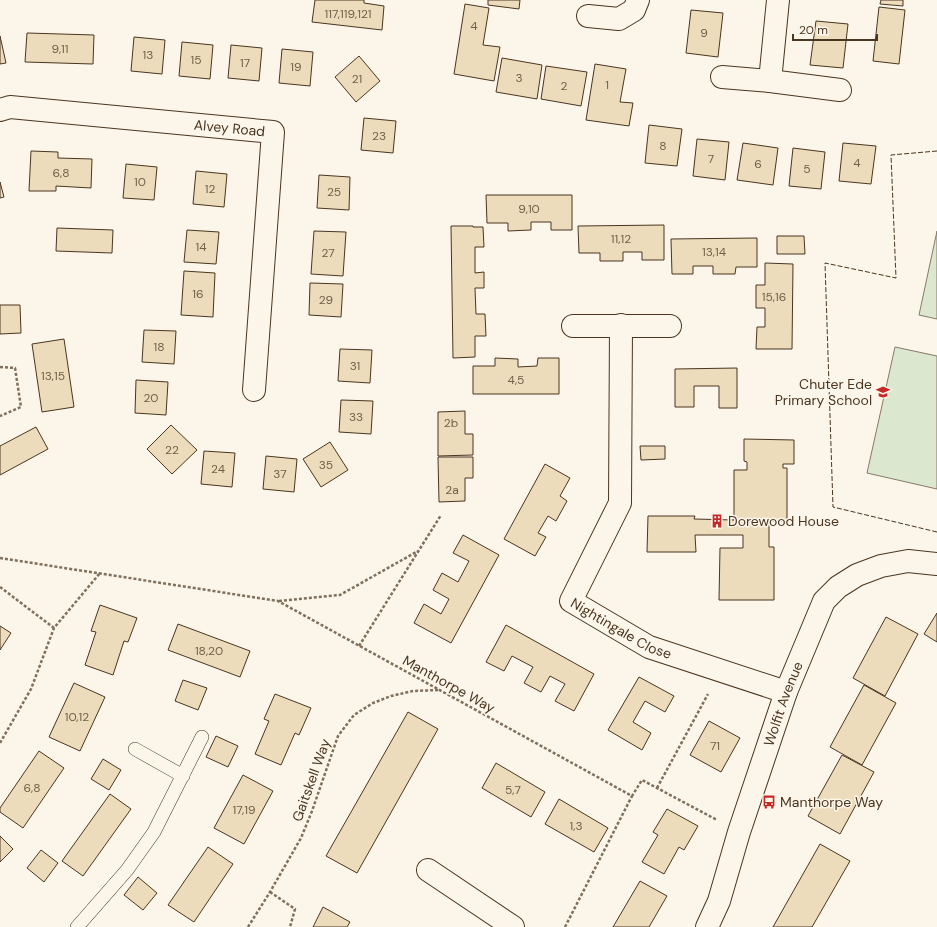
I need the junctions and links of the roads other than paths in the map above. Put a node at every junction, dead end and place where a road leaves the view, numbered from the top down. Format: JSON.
{"nodes":[{"id":1,"x":638,"y":0,"type":"edge"},
{"id":2,"x":778,"y":0,"type":"edge"},
{"id":3,"x":588,"y":16,"type":"dead end"},
{"id":4,"x":722,"y":77,"type":"dead end"},
{"id":5,"x":770,"y":81,"type":"junction"},
{"id":6,"x":840,"y":90,"type":"dead end"},
{"id":7,"x":0,"y":110,"type":"edge"},
{"id":8,"x":621,"y":325,"type":"junction"},
{"id":9,"x":573,"y":326,"type":"dead end"},
{"id":10,"x":670,"y":326,"type":"dead end"},
{"id":11,"x":254,"y":390,"type":"dead end"},
{"id":12,"x":937,"y":564,"type":"edge"},
{"id":13,"x":786,"y":692,"type":"junction"},
{"id":14,"x":202,"y":737,"type":"dead end"},
{"id":15,"x":135,"y":749,"type":"dead end"},
{"id":16,"x":183,"y":776,"type":"junction"},
{"id":17,"x":428,"y":870,"type":"dead end"},
{"id":18,"x":77,"y":927,"type":"edge"},
{"id":19,"x":513,"y":927,"type":"edge"},
{"id":20,"x":707,"y":927,"type":"edge"}],
"edges":[{"from":1,"to":3,"type":"street"},
{"from":2,"to":5,"type":"street"},
{"from":4,"to":5,"type":"street"},
{"from":5,"to":6,"type":"street"},
{"from":7,"to":11,"type":"street","name":"Alvey Road"},
{"from":8,"to":9,"type":"street"},
{"from":8,"to":10,"type":"street"},
{"from":8,"to":13,"type":"street","name":"Nightingale Close"},
{"from":12,"to":13,"type":"street","name":"Wolfit Avenue"},
{"from":13,"to":20,"type":"street","name":"Wolfit Avenue"},
{"from":14,"to":16,"type":"lane"},
{"from":15,"to":16,"type":"lane"},
{"from":16,"to":18,"type":"lane"},
{"from":17,"to":19,"type":"street"}]}
